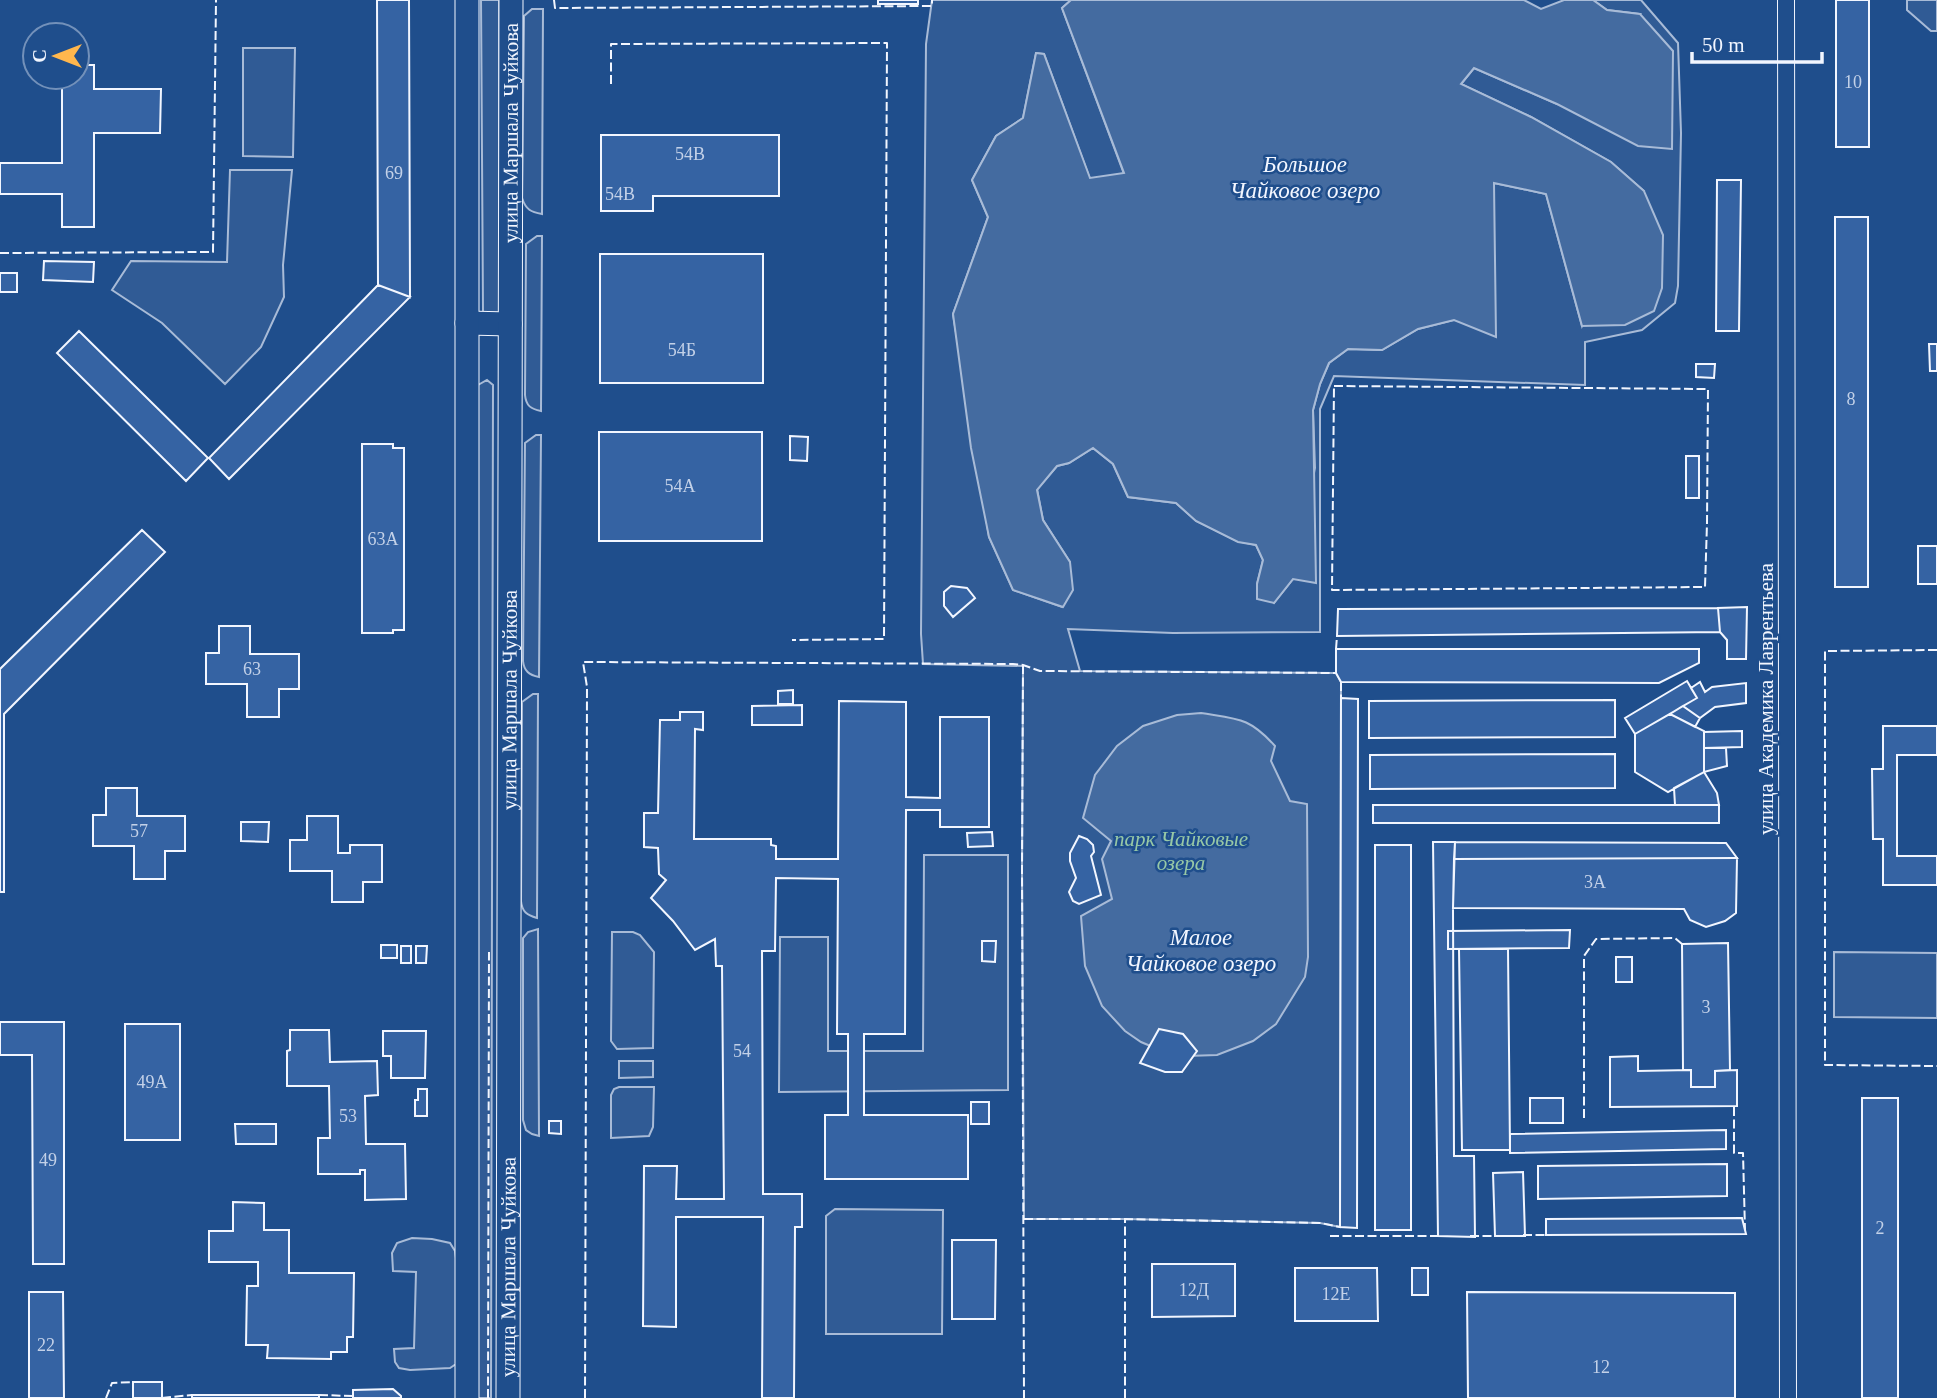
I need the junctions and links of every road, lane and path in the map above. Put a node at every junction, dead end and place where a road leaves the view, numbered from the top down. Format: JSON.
{"nodes":[{"id":1,"x":467,"y":0,"type":"edge"},
{"id":2,"x":510,"y":0,"type":"edge"},
{"id":3,"x":1786,"y":0,"type":"edge"},
{"id":4,"x":467,"y":323,"type":"junction"},
{"id":5,"x":510,"y":324,"type":"junction"},
{"id":6,"x":467,"y":1398,"type":"edge"},
{"id":7,"x":508,"y":1398,"type":"edge"},
{"id":8,"x":1788,"y":1398,"type":"edge"}],
"edges":[{"from":1,"to":4,"type":"main road","name":"улица Маршала Чуйкова"},
{"from":2,"to":5,"type":"main road","name":"улица Маршала Чуйкова"},
{"from":3,"to":8,"type":"street","name":"улица Академика Лаврентьева"},
{"from":4,"to":5,"type":"main road"},
{"from":4,"to":6,"type":"main road","name":"улица Маршала Чуйкова"},
{"from":5,"to":7,"type":"main road","name":"улица Маршала Чуйкова"}]}
